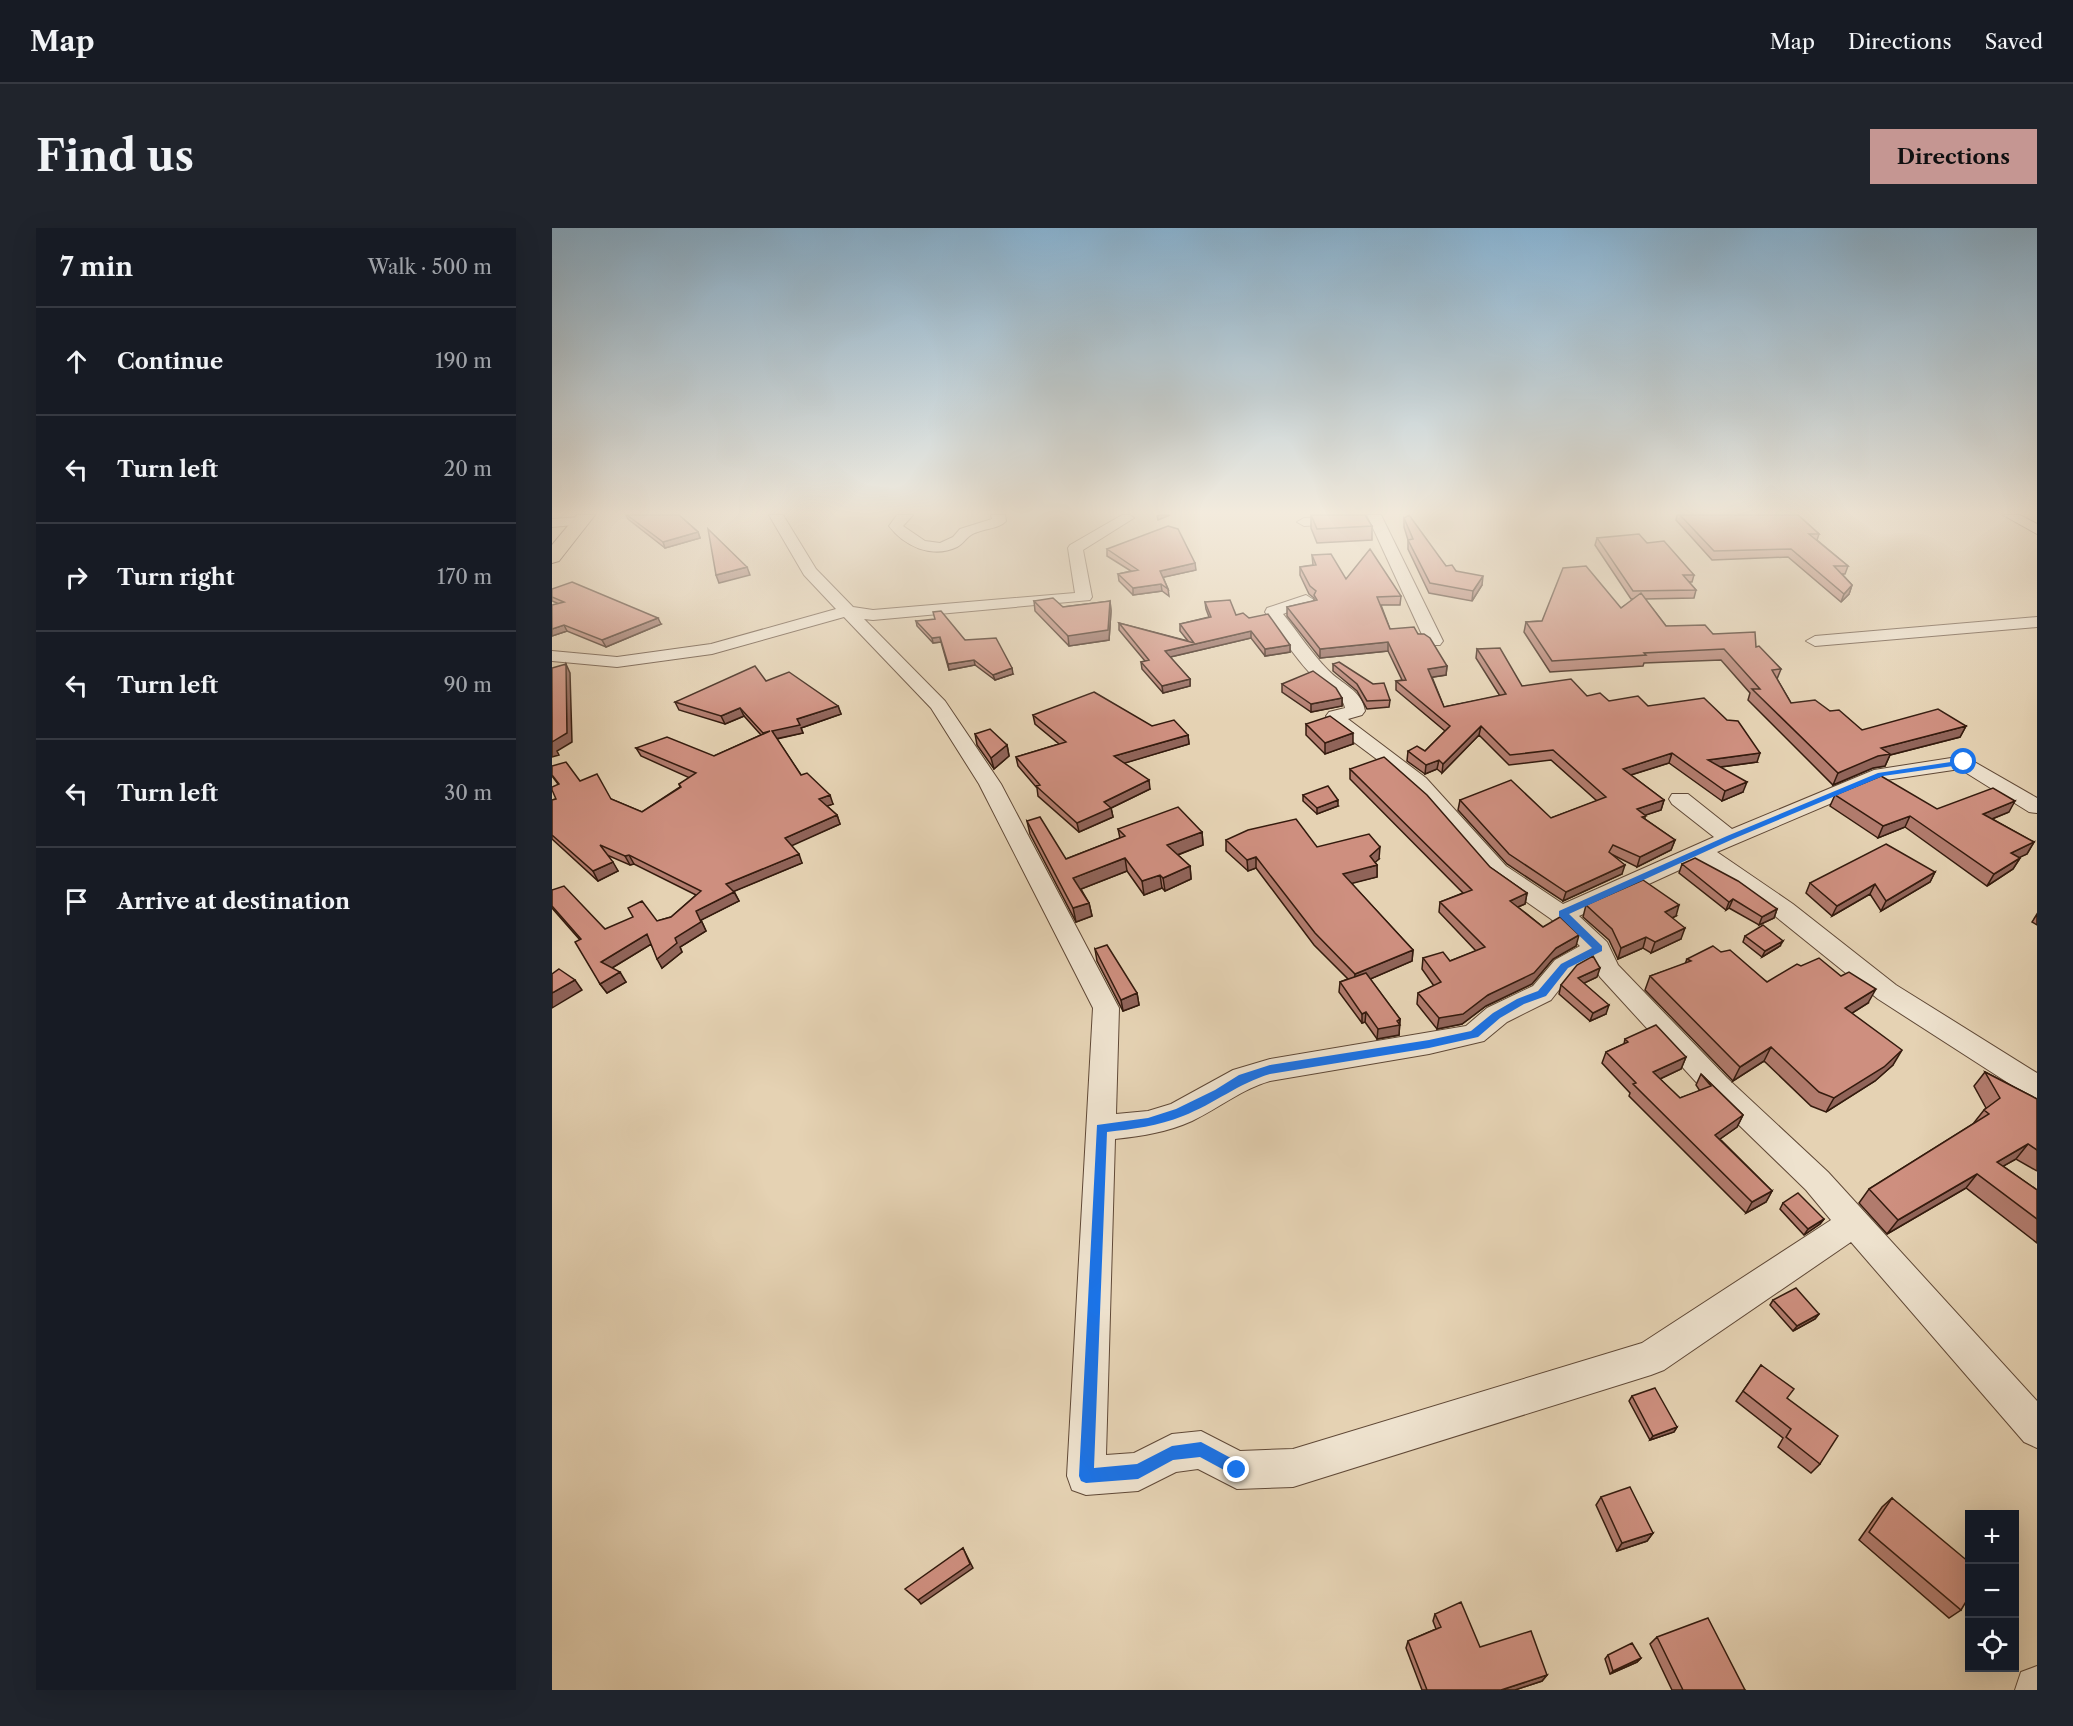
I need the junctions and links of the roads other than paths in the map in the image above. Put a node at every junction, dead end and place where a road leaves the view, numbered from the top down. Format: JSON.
{"nodes":[{"id":1,"x":821,"y":583,"type":"edge"},
{"id":2,"x":1081,"y":583,"type":"edge"},
{"id":3,"x":1407,"y":583,"type":"edge"},
{"id":4,"x":1306,"y":600,"type":"edge"},
{"id":5,"x":848,"y":611,"type":"junction"},
{"id":6,"x":2037,"y":622,"type":"edge"},
{"id":7,"x":1434,"y":641,"type":"edge"},
{"id":8,"x":1815,"y":641,"type":"dead end"},
{"id":9,"x":552,"y":656,"type":"edge"},
{"id":10,"x":1680,"y":799,"type":"dead end"},
{"id":11,"x":2037,"y":807,"type":"edge"},
{"id":12,"x":1730,"y":838,"type":"junction"},
{"id":13,"x":1700,"y":851,"type":"junction"},
{"id":14,"x":1563,"y":914,"type":"junction"},
{"id":15,"x":1598,"y":948,"type":"junction"},
{"id":16,"x":2037,"y":1087,"type":"edge"},
{"id":17,"x":1101,"y":1128,"type":"junction"},
{"id":18,"x":1855,"y":1222,"type":"junction"},
{"id":19,"x":2037,"y":1428,"type":"edge"}],
"edges":[{"from":1,"to":5,"type":"street"},
{"from":2,"to":5,"type":"street"},
{"from":3,"to":7,"type":"street"},
{"from":4,"to":14,"type":"street"},
{"from":5,"to":9,"type":"street"},
{"from":5,"to":17,"type":"street"},
{"from":6,"to":8,"type":"street"},
{"from":10,"to":12,"type":"street"},
{"from":11,"to":12,"type":"street"},
{"from":12,"to":13,"type":"street"},
{"from":13,"to":14,"type":"street"},
{"from":13,"to":16,"type":"street"},
{"from":14,"to":15,"type":"street"},
{"from":15,"to":17,"type":"street"},
{"from":15,"to":18,"type":"street"},
{"from":17,"to":18,"type":"street"},
{"from":18,"to":19,"type":"street"}]}
